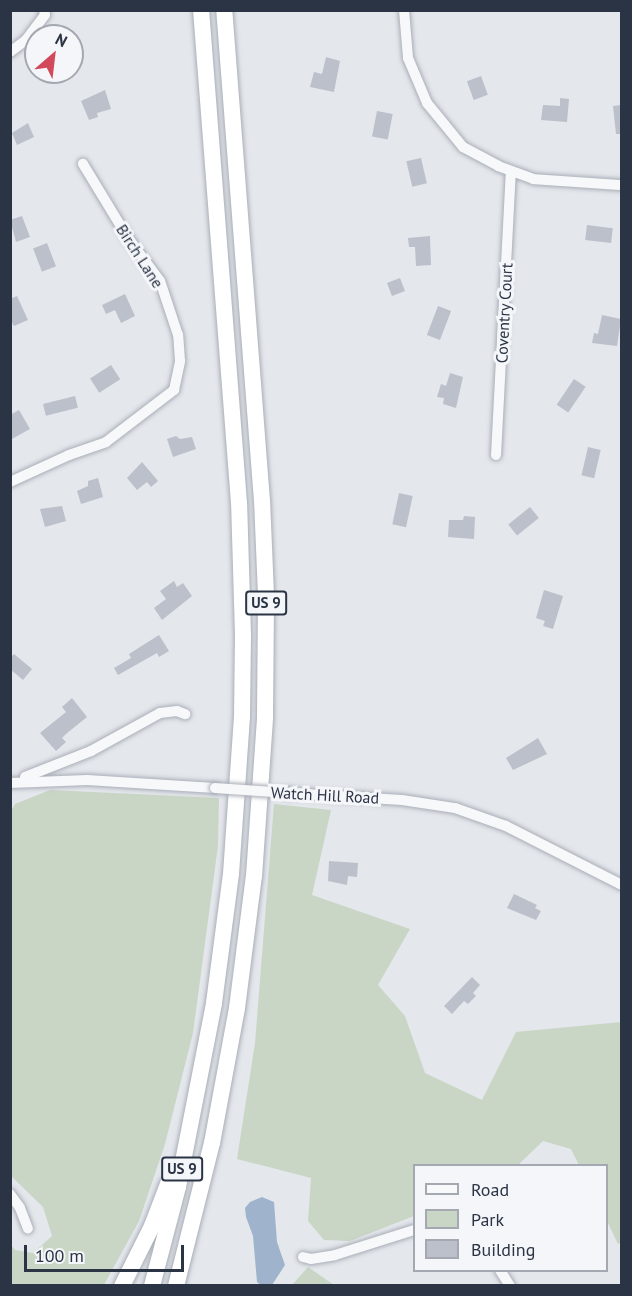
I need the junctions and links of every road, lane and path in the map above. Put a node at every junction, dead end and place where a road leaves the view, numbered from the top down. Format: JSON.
{"nodes":[{"id":1,"x":44,"y":10,"type":"edge"},
{"id":2,"x":201,"y":10,"type":"edge"},
{"id":3,"x":224,"y":10,"type":"edge"},
{"id":4,"x":404,"y":10,"type":"edge"},
{"id":5,"x":10,"y":52,"type":"edge"},
{"id":6,"x":82,"y":164,"type":"dead end"},
{"id":7,"x":512,"y":171,"type":"junction"},
{"id":8,"x":621,"y":184,"type":"edge"},
{"id":9,"x":496,"y":455,"type":"dead end"},
{"id":10,"x":10,"y":482,"type":"edge"},
{"id":11,"x":185,"y":714,"type":"dead end"},
{"id":12,"x":10,"y":782,"type":"edge"},
{"id":13,"x":621,"y":885,"type":"edge"},
{"id":14,"x":206,"y":1050,"type":"junction"},
{"id":15,"x":201,"y":1191,"type":"junction"},
{"id":16,"x":10,"y":1194,"type":"edge"},
{"id":17,"x":28,"y":1229,"type":"dead end"},
{"id":18,"x":413,"y":1230,"type":"edge"},
{"id":19,"x":303,"y":1257,"type":"dead end"},
{"id":20,"x":501,"y":1272,"type":"edge"},
{"id":21,"x":122,"y":1286,"type":"edge"},
{"id":22,"x":152,"y":1286,"type":"edge"},
{"id":23,"x":176,"y":1286,"type":"edge"},
{"id":24,"x":183,"y":1286,"type":"edge"},
{"id":25,"x":510,"y":1286,"type":"edge"}],
"edges":[{"from":1,"to":5,"type":"street"},
{"from":2,"to":14,"type":"highway","number":"US 9"},
{"from":3,"to":15,"type":"highway","number":"US 9"},
{"from":4,"to":7,"type":"street"},
{"from":6,"to":10,"type":"street","name":"Birch Lane"},
{"from":7,"to":8,"type":"street"},
{"from":7,"to":9,"type":"street","name":"Coventry Court"},
{"from":11,"to":12,"type":"street","name":"Watch Hill Road"},
{"from":12,"to":13,"type":"street","name":"Watch Hill Road","bridge":true},
{"from":14,"to":21,"type":"highway"},
{"from":14,"to":22,"type":"highway","number":"US 9"},
{"from":15,"to":23,"type":"highway","number":"US 9"},
{"from":15,"to":24,"type":"highway"},
{"from":16,"to":17,"type":"street"},
{"from":18,"to":19,"type":"street"},
{"from":20,"to":25,"type":"street"}]}
